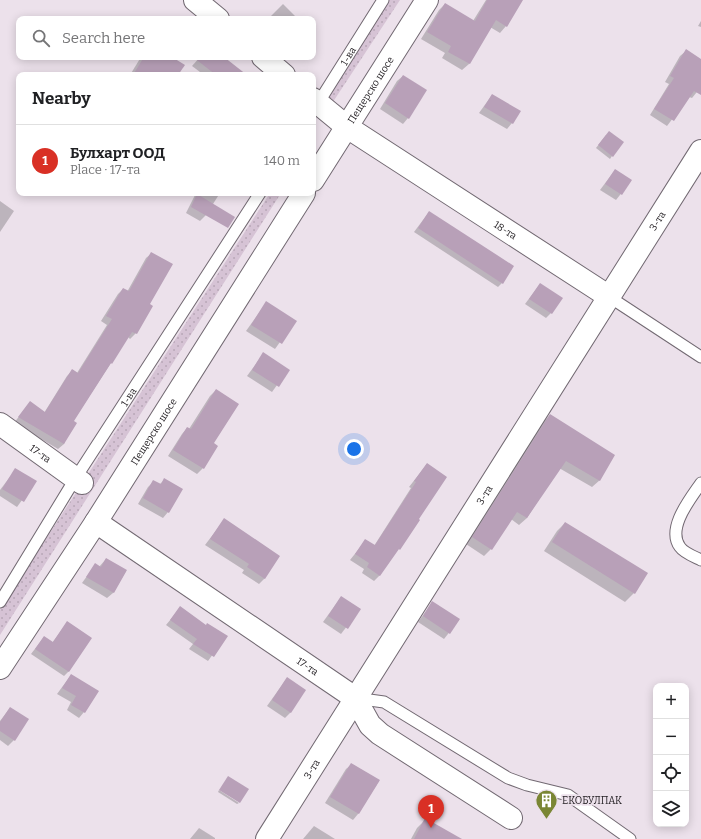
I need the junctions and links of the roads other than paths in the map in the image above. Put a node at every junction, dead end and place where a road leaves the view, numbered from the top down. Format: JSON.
{"nodes":[{"id":1,"x":195,"y":0,"type":"edge"},
{"id":2,"x":383,"y":0,"type":"edge"},
{"id":3,"x":427,"y":0,"type":"edge"},
{"id":4,"x":214,"y":16,"type":"edge"},
{"id":5,"x":266,"y":60,"type":"edge"},
{"id":6,"x":280,"y":72,"type":"edge"},
{"id":7,"x":316,"y":103,"type":"edge"},
{"id":8,"x":316,"y":106,"type":"edge"},
{"id":9,"x":347,"y":127,"type":"junction"},
{"id":10,"x":701,"y":151,"type":"edge"},
{"id":11,"x":316,"y":175,"type":"edge"},
{"id":12,"x":258,"y":196,"type":"edge"},
{"id":13,"x":302,"y":196,"type":"edge"},
{"id":14,"x":608,"y":296,"type":"junction"},
{"id":15,"x":701,"y":357,"type":"edge"},
{"id":16,"x":0,"y":424,"type":"edge"},
{"id":17,"x":78,"y":481,"type":"junction"},
{"id":18,"x":701,"y":483,"type":"edge"},
{"id":19,"x":96,"y":522,"type":"junction"},
{"id":20,"x":701,"y":560,"type":"edge"},
{"id":21,"x":0,"y":602,"type":"edge"},
{"id":22,"x":0,"y":668,"type":"edge"},
{"id":23,"x":355,"y":698,"type":"junction"},
{"id":24,"x":511,"y":818,"type":"dead end"},
{"id":25,"x":268,"y":839,"type":"edge"},
{"id":26,"x":630,"y":839,"type":"edge"}],
"edges":[{"from":1,"to":4,"type":"street"},
{"from":2,"to":7,"type":"lane","name":"1-ва"},
{"from":3,"to":9,"type":"street","name":"Пещерско шосе"},
{"from":5,"to":6,"type":"street"},
{"from":8,"to":9,"type":"street","name":"18-та"},
{"from":9,"to":11,"type":"street","name":"Пещерско шосе"},
{"from":9,"to":14,"type":"street","name":"18-та"},
{"from":10,"to":14,"type":"street","name":"3-та"},
{"from":12,"to":17,"type":"lane","name":"1-ва"},
{"from":13,"to":19,"type":"street","name":"Пещерско шосе"},
{"from":14,"to":15,"type":"lane","name":"18-та"},
{"from":14,"to":23,"type":"street","name":"3-та"},
{"from":16,"to":17,"type":"street","name":"17-та"},
{"from":17,"to":21,"type":"lane","name":"1-ва"},
{"from":18,"to":20,"type":"lane"},
{"from":19,"to":22,"type":"street","name":"Пещерско шосе"},
{"from":19,"to":23,"type":"street","name":"17-та"},
{"from":23,"to":24,"type":"street","name":"17-та"},
{"from":23,"to":25,"type":"street","name":"3-та"},
{"from":23,"to":26,"type":"lane"}]}
